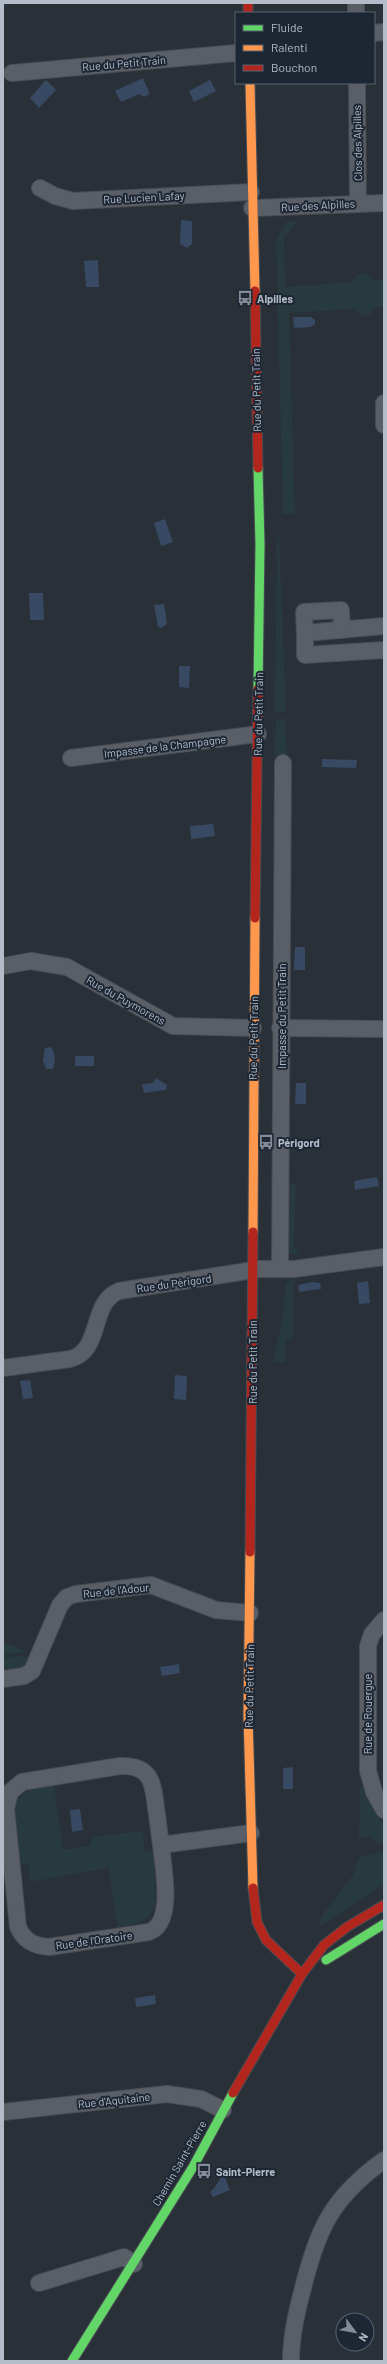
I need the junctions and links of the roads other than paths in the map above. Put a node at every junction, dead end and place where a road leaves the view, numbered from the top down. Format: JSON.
{"nodes":[{"id":1,"x":235,"y":53,"type":"edge"},
{"id":2,"x":12,"y":73,"type":"dead end"},
{"id":3,"x":250,"y":84,"type":"edge"},
{"id":4,"x":357,"y":84,"type":"edge"},
{"id":5,"x":40,"y":188,"type":"dead end"},
{"id":6,"x":251,"y":192,"type":"junction"},
{"id":7,"x":384,"y":202,"type":"edge"},
{"id":8,"x":358,"y":203,"type":"junction"},
{"id":9,"x":252,"y":208,"type":"junction"},
{"id":10,"x":384,"y":403,"type":"edge"},
{"id":11,"x":384,"y":425,"type":"edge"},
{"id":12,"x":384,"y":626,"type":"edge"},
{"id":13,"x":384,"y":650,"type":"edge"},
{"id":14,"x":258,"y":734,"type":"junction"},
{"id":15,"x":71,"y":758,"type":"dead end"},
{"id":16,"x":283,"y":763,"type":"dead end"},
{"id":17,"x":3,"y":966,"type":"edge"},
{"id":18,"x":253,"y":1028,"type":"junction"},
{"id":19,"x":280,"y":1028,"type":"junction"},
{"id":20,"x":384,"y":1028,"type":"edge"},
{"id":21,"x":384,"y":1257,"type":"edge"},
{"id":22,"x":280,"y":1269,"type":"junction"},
{"id":23,"x":252,"y":1271,"type":"junction"},
{"id":24,"x":3,"y":1368,"type":"edge"},
{"id":25,"x":250,"y":1613,"type":"junction"},
{"id":26,"x":384,"y":1620,"type":"edge"},
{"id":27,"x":3,"y":1679,"type":"edge"},
{"id":28,"x":384,"y":1810,"type":"edge"},
{"id":29,"x":250,"y":1833,"type":"junction"},
{"id":30,"x":161,"y":1845,"type":"junction"},
{"id":31,"x":384,"y":1905,"type":"edge"},
{"id":32,"x":384,"y":1924,"type":"edge"},
{"id":33,"x":302,"y":1974,"type":"junction"},
{"id":34,"x":223,"y":2110,"type":"junction"},
{"id":35,"x":3,"y":2112,"type":"edge"},
{"id":36,"x":384,"y":2160,"type":"edge"},
{"id":37,"x":134,"y":2264,"type":"junction"},
{"id":38,"x":39,"y":2283,"type":"dead end"},
{"id":39,"x":72,"y":2361,"type":"edge"},
{"id":40,"x":291,"y":2361,"type":"edge"}],
"edges":[{"from":1,"to":2,"type":"street","name":"Rue du Petit Train"},
{"from":3,"to":6,"type":"street","name":"Rue du Petit Train"},
{"from":4,"to":8,"type":"street","name":"Clos des Alpilles"},
{"from":5,"to":6,"type":"street","name":"Rue Lucien Lafay"},
{"from":6,"to":9,"type":"street","name":"Rue du Petit Train"},
{"from":7,"to":8,"type":"street","name":"Rue des Alpilles"},
{"from":8,"to":9,"type":"street","name":"Rue des Alpilles"},
{"from":9,"to":14,"type":"street","name":"Rue du Petit Train"},
{"from":10,"to":11,"type":"street"},
{"from":12,"to":13,"type":"street"},
{"from":14,"to":15,"type":"street","name":"Impasse de la Champagne"},
{"from":14,"to":18,"type":"street","name":"Rue du Petit Train"},
{"from":16,"to":19,"type":"street","name":"Impasse du Petit Train"},
{"from":17,"to":18,"type":"street","name":"Rue du Puymorens"},
{"from":18,"to":23,"type":"street","name":"Rue du Petit Train"},
{"from":19,"to":20,"type":"street"},
{"from":19,"to":22,"type":"street","name":"Impasse du Petit Train"},
{"from":21,"to":22,"type":"street","name":"Rue du Périgord"},
{"from":22,"to":23,"type":"street","name":"Rue du Périgord"},
{"from":23,"to":24,"type":"street","name":"Rue du Périgord"},
{"from":23,"to":25,"type":"street","name":"Rue du Petit Train"},
{"from":25,"to":27,"type":"street","name":"Rue de l'Adour"},
{"from":25,"to":29,"type":"street","name":"Rue du Petit Train"},
{"from":26,"to":28,"type":"street","name":"Rue de Rouergue"},
{"from":29,"to":30,"type":"street"},
{"from":29,"to":33,"type":"street","name":"Rue du Petit Train"},
{"from":30,"to":30,"type":"street","name":"Rue de l'Oratoire"},
{"from":31,"to":33,"type":"street","name":"Chemin Saint-Pierre"},
{"from":32,"to":33,"type":"street","name":"Chemin Saint-Pierre"},
{"from":33,"to":34,"type":"street","name":"Chemin Saint-Pierre"},
{"from":34,"to":35,"type":"street","name":"Rue d'Aquitaine"},
{"from":34,"to":37,"type":"street","name":"Chemin Saint-Pierre"},
{"from":36,"to":40,"type":"street"},
{"from":37,"to":38,"type":"street"},
{"from":37,"to":39,"type":"street","name":"Chemin Saint-Pierre"}]}
